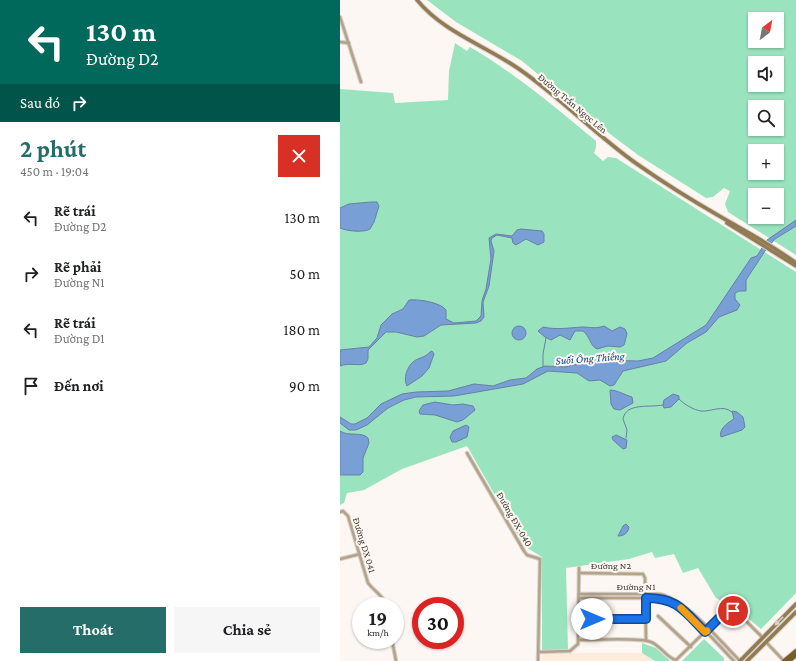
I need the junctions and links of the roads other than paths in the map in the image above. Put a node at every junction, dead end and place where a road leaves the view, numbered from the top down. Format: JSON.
{"nodes":[{"id":1,"x":418,"y":0,"type":"edge"},
{"id":2,"x":340,"y":17,"type":"edge"},
{"id":3,"x":340,"y":42,"type":"edge"},
{"id":4,"x":349,"y":44,"type":"junction"},
{"id":5,"x":361,"y":82,"type":"dead end"},
{"id":6,"x":720,"y":216,"type":"junction"},
{"id":7,"x":796,"y":263,"type":"edge"},
{"id":8,"x":796,"y":266,"type":"edge"},
{"id":9,"x":468,"y":453,"type":"dead end"},
{"id":10,"x":340,"y":512,"type":"edge"},
{"id":11,"x":360,"y":554,"type":"junction"},
{"id":12,"x":340,"y":559,"type":"edge"},
{"id":13,"x":579,"y":568,"type":"dead end"},
{"id":14,"x":579,"y":573,"type":"junction"},
{"id":15,"x":579,"y":594,"type":"junction"},
{"id":16,"x":645,"y":594,"type":"junction"},
{"id":17,"x":382,"y":597,"type":"edge"},
{"id":18,"x":579,"y":598,"type":"junction"},
{"id":19,"x":646,"y":598,"type":"junction"},
{"id":20,"x":796,"y":604,"type":"edge"},
{"id":21,"x":796,"y":612,"type":"edge"},
{"id":22,"x":658,"y":616,"type":"dead end"},
{"id":23,"x":646,"y":619,"type":"junction"},
{"id":24,"x":579,"y":620,"type":"junction"},
{"id":25,"x":708,"y":630,"type":"junction"},
{"id":26,"x":705,"y":632,"type":"junction"},
{"id":27,"x":763,"y":638,"type":"junction"},
{"id":28,"x":579,"y":640,"type":"junction"},
{"id":29,"x":646,"y":640,"type":"junction"},
{"id":30,"x":766,"y":642,"type":"junction"},
{"id":31,"x":691,"y":647,"type":"junction"},
{"id":32,"x":394,"y":649,"type":"edge"},
{"id":33,"x":796,"y":651,"type":"edge"},
{"id":34,"x":539,"y":652,"type":"junction"},
{"id":35,"x":796,"y":655,"type":"edge"},
{"id":36,"x":675,"y":660,"type":"edge"},
{"id":37,"x":396,"y":661,"type":"edge"},
{"id":38,"x":538,"y":661,"type":"edge"},
{"id":39,"x":734,"y":661,"type":"edge"},
{"id":40,"x":740,"y":661,"type":"edge"},
{"id":41,"x":747,"y":661,"type":"edge"},
{"id":42,"x":784,"y":661,"type":"edge"},
{"id":43,"x":789,"y":661,"type":"edge"}],
"edges":[{"from":1,"to":6,"type":"street","name":"Đường Trần Ngọc Lên"},
{"from":2,"to":4,"type":"street"},
{"from":3,"to":4,"type":"street"},
{"from":4,"to":5,"type":"street"},
{"from":6,"to":7,"type":"street","name":"Đường Trần Ngọc Lên"},
{"from":6,"to":8,"type":"street","name":"Đường Trần Ngọc Lên"},
{"from":9,"to":34,"type":"street","name":"Đường ĐX-040"},
{"from":10,"to":11,"type":"street","name":"Đường DX 041"},
{"from":11,"to":12,"type":"street"},
{"from":11,"to":17,"type":"street","name":"Đường DX 041"},
{"from":13,"to":14,"type":"street"},
{"from":14,"to":15,"type":"street"},
{"from":14,"to":16,"type":"street","name":"Đường N2"},
{"from":15,"to":16,"type":"street","name":"Đường N1"},
{"from":15,"to":18,"type":"street"},
{"from":16,"to":19,"type":"street"},
{"from":16,"to":25,"type":"street","name":"Đường N1"},
{"from":18,"to":19,"type":"street","name":"Đường N1"},
{"from":18,"to":24,"type":"street"},
{"from":19,"to":23,"type":"street"},
{"from":19,"to":26,"type":"street","name":"Đường N1"},
{"from":20,"to":27,"type":"street","one_way":true},
{"from":21,"to":30,"type":"street"},
{"from":22,"to":31,"type":"street"},
{"from":23,"to":24,"type":"street"},
{"from":23,"to":29,"type":"street"},
{"from":24,"to":28,"type":"street"},
{"from":25,"to":26,"type":"street"},
{"from":25,"to":27,"type":"street"},
{"from":25,"to":40,"type":"street","name":"Đường N1"},
{"from":26,"to":31,"type":"street"},
{"from":26,"to":39,"type":"street","name":"Đường N1"},
{"from":27,"to":30,"type":"street"},
{"from":27,"to":40,"type":"street"},
{"from":28,"to":29,"type":"street"},
{"from":28,"to":34,"type":"street"},
{"from":29,"to":36,"type":"street"},
{"from":30,"to":41,"type":"street"},
{"from":30,"to":42,"type":"street"},
{"from":31,"to":36,"type":"street"},
{"from":32,"to":37,"type":"street"},
{"from":33,"to":42,"type":"main road"},
{"from":34,"to":38,"type":"street","name":"Đường ĐX-040"},
{"from":35,"to":43,"type":"main road"}]}
